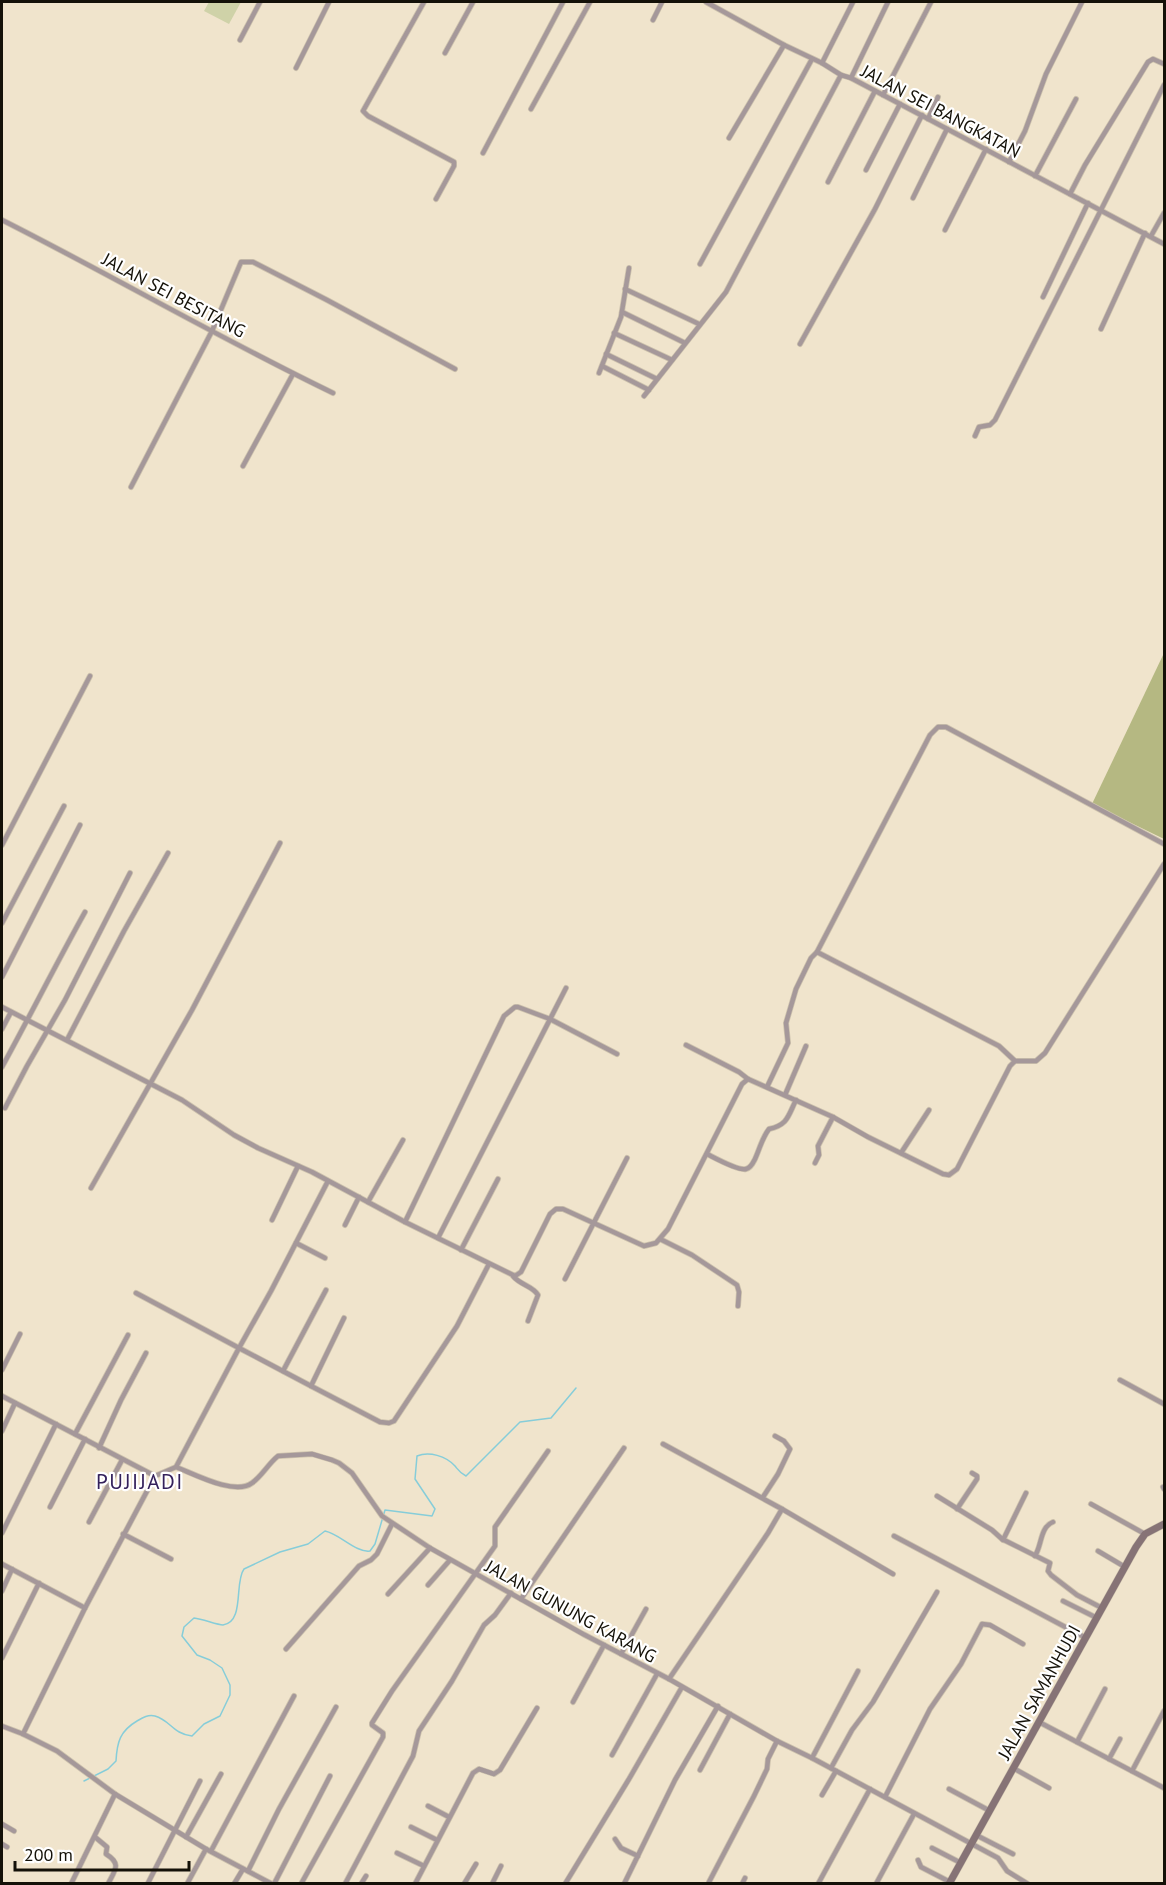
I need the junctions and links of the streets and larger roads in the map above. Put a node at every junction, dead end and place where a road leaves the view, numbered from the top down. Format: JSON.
{"nodes":[{"id":1,"x":260,"y":2,"type":"edge"},
{"id":2,"x":329,"y":2,"type":"edge"},
{"id":3,"x":424,"y":2,"type":"edge"},
{"id":4,"x":473,"y":2,"type":"edge"},
{"id":5,"x":563,"y":2,"type":"edge"},
{"id":6,"x":590,"y":2,"type":"edge"},
{"id":7,"x":662,"y":2,"type":"edge"},
{"id":8,"x":706,"y":2,"type":"edge"},
{"id":9,"x":853,"y":2,"type":"edge"},
{"id":10,"x":888,"y":2,"type":"edge"},
{"id":11,"x":931,"y":2,"type":"edge"},
{"id":12,"x":1082,"y":2,"type":"edge"},
{"id":13,"x":716,"y":4,"type":"edge"},
{"id":14,"x":653,"y":20,"type":"dead end"},
{"id":15,"x":240,"y":40,"type":"dead end"},
{"id":16,"x":784,"y":45,"type":"junction"},
{"id":17,"x":445,"y":53,"type":"dead end"},
{"id":18,"x":812,"y":58,"type":"junction"},
{"id":19,"x":822,"y":63,"type":"junction"},
{"id":20,"x":1164,"y":64,"type":"edge"},
{"id":21,"x":296,"y":68,"type":"dead end"},
{"id":22,"x":841,"y":75,"type":"junction"},
{"id":23,"x":851,"y":78,"type":"junction"},
{"id":24,"x":1164,"y":86,"type":"edge"},
{"id":25,"x":875,"y":91,"type":"junction"},
{"id":26,"x":883,"y":95,"type":"junction"},
{"id":27,"x":938,"y":97,"type":"dead end"},
{"id":28,"x":1076,"y":99,"type":"dead end"},
{"id":29,"x":900,"y":104,"type":"junction"},
{"id":30,"x":531,"y":109,"type":"dead end"},
{"id":31,"x":922,"y":116,"type":"junction"},
{"id":32,"x":928,"y":118,"type":"junction"},
{"id":33,"x":947,"y":129,"type":"junction"},
{"id":34,"x":729,"y":138,"type":"dead end"},
{"id":35,"x":986,"y":149,"type":"junction"},
{"id":36,"x":483,"y":153,"type":"dead end"},
{"id":37,"x":1009,"y":162,"type":"junction"},
{"id":38,"x":866,"y":170,"type":"dead end"},
{"id":39,"x":1035,"y":176,"type":"junction"},
{"id":40,"x":828,"y":183,"type":"dead end"},
{"id":41,"x":1070,"y":194,"type":"junction"},
{"id":42,"x":912,"y":198,"type":"dead end"},
{"id":43,"x":435,"y":199,"type":"dead end"},
{"id":44,"x":1088,"y":203,"type":"junction"},
{"id":45,"x":1100,"y":210,"type":"junction"},
{"id":46,"x":1164,"y":213,"type":"edge"},
{"id":47,"x":2,"y":220,"type":"edge"},
{"id":48,"x":945,"y":230,"type":"dead end"},
{"id":49,"x":1144,"y":233,"type":"junction"},
{"id":50,"x":1151,"y":236,"type":"junction"},
{"id":51,"x":1164,"y":244,"type":"edge"},
{"id":52,"x":700,"y":264,"type":"dead end"},
{"id":53,"x":628,"y":268,"type":"dead end"},
{"id":54,"x":625,"y":289,"type":"junction"},
{"id":55,"x":1043,"y":297,"type":"dead end"},
{"id":56,"x":622,"y":312,"type":"junction"},
{"id":57,"x":699,"y":324,"type":"junction"},
{"id":58,"x":1101,"y":329,"type":"dead end"},
{"id":59,"x":212,"y":331,"type":"junction"},
{"id":60,"x":614,"y":333,"type":"junction"},
{"id":61,"x":685,"y":343,"type":"junction"},
{"id":62,"x":800,"y":344,"type":"dead end"},
{"id":63,"x":606,"y":354,"type":"junction"},
{"id":64,"x":672,"y":360,"type":"junction"},
{"id":65,"x":602,"y":366,"type":"junction"},
{"id":66,"x":454,"y":369,"type":"dead end"},
{"id":67,"x":599,"y":373,"type":"dead end"},
{"id":68,"x":293,"y":374,"type":"junction"},
{"id":69,"x":657,"y":379,"type":"junction"},
{"id":70,"x":649,"y":390,"type":"junction"},
{"id":71,"x":333,"y":393,"type":"dead end"},
{"id":72,"x":644,"y":396,"type":"dead end"},
{"id":73,"x":975,"y":436,"type":"dead end"},
{"id":74,"x":243,"y":466,"type":"dead end"},
{"id":75,"x":131,"y":488,"type":"dead end"},
{"id":76,"x":90,"y":676,"type":"dead end"},
{"id":77,"x":64,"y":806,"type":"dead end"},
{"id":78,"x":80,"y":825,"type":"dead end"},
{"id":79,"x":280,"y":843,"type":"dead end"},
{"id":80,"x":2,"y":844,"type":"edge"},
{"id":81,"x":1164,"y":844,"type":"edge"},
{"id":82,"x":168,"y":853,"type":"dead end"},
{"id":83,"x":1164,"y":864,"type":"edge"},
{"id":84,"x":130,"y":873,"type":"dead end"},
{"id":85,"x":85,"y":912,"type":"dead end"},
{"id":86,"x":2,"y":923,"type":"edge"},
{"id":87,"x":818,"y":952,"type":"junction"},
{"id":88,"x":2,"y":977,"type":"edge"},
{"id":89,"x":566,"y":988,"type":"dead end"},
{"id":90,"x":2,"y":1007,"type":"edge"},
{"id":91,"x":11,"y":1012,"type":"junction"},
{"id":92,"x":550,"y":1019,"type":"junction"},
{"id":93,"x":28,"y":1020,"type":"junction"},
{"id":94,"x":2,"y":1029,"type":"edge"},
{"id":95,"x":48,"y":1032,"type":"junction"},
{"id":96,"x":67,"y":1040,"type":"junction"},
{"id":97,"x":686,"y":1045,"type":"dead end"},
{"id":98,"x":806,"y":1046,"type":"dead end"},
{"id":99,"x":617,"y":1054,"type":"dead end"},
{"id":100,"x":1015,"y":1061,"type":"junction"},
{"id":101,"x":2,"y":1067,"type":"edge"},
{"id":102,"x":748,"y":1079,"type":"junction"},
{"id":103,"x":151,"y":1085,"type":"junction"},
{"id":104,"x":767,"y":1087,"type":"junction"},
{"id":105,"x":785,"y":1095,"type":"junction"},
{"id":106,"x":796,"y":1100,"type":"junction"},
{"id":107,"x":5,"y":1108,"type":"dead end"},
{"id":108,"x":928,"y":1110,"type":"dead end"},
{"id":109,"x":833,"y":1117,"type":"junction"},
{"id":110,"x":403,"y":1140,"type":"dead end"},
{"id":111,"x":900,"y":1153,"type":"junction"},
{"id":112,"x":706,"y":1154,"type":"junction"},
{"id":113,"x":627,"y":1158,"type":"dead end"},
{"id":114,"x":815,"y":1163,"type":"dead end"},
{"id":115,"x":298,"y":1166,"type":"junction"},
{"id":116,"x":498,"y":1179,"type":"dead end"},
{"id":117,"x":328,"y":1181,"type":"junction"},
{"id":118,"x":91,"y":1188,"type":"dead end"},
{"id":119,"x":359,"y":1197,"type":"junction"},
{"id":120,"x":368,"y":1202,"type":"junction"},
{"id":121,"x":272,"y":1220,"type":"dead end"},
{"id":122,"x":405,"y":1222,"type":"junction"},
{"id":123,"x":594,"y":1224,"type":"junction"},
{"id":124,"x":345,"y":1225,"type":"dead end"},
{"id":125,"x":438,"y":1238,"type":"junction"},
{"id":126,"x":660,"y":1239,"type":"junction"},
{"id":127,"x":296,"y":1243,"type":"junction"},
{"id":128,"x":461,"y":1250,"type":"junction"},
{"id":129,"x":325,"y":1258,"type":"dead end"},
{"id":130,"x":489,"y":1264,"type":"junction"},
{"id":131,"x":513,"y":1276,"type":"junction"},
{"id":132,"x":565,"y":1279,"type":"dead end"},
{"id":133,"x":326,"y":1290,"type":"dead end"},
{"id":134,"x":136,"y":1293,"type":"dead end"},
{"id":135,"x":738,"y":1306,"type":"dead end"},
{"id":136,"x":344,"y":1318,"type":"dead end"},
{"id":137,"x":528,"y":1321,"type":"dead end"},
{"id":138,"x":20,"y":1334,"type":"dead end"},
{"id":139,"x":128,"y":1335,"type":"dead end"},
{"id":140,"x":238,"y":1348,"type":"junction"},
{"id":141,"x":146,"y":1353,"type":"dead end"},
{"id":142,"x":2,"y":1370,"type":"edge"},
{"id":143,"x":283,"y":1371,"type":"junction"},
{"id":144,"x":1120,"y":1380,"type":"dead end"},
{"id":145,"x":311,"y":1386,"type":"junction"},
{"id":146,"x":2,"y":1396,"type":"edge"},
{"id":147,"x":15,"y":1403,"type":"junction"},
{"id":148,"x":1164,"y":1404,"type":"edge"},
{"id":149,"x":56,"y":1424,"type":"junction"},
{"id":150,"x":2,"y":1431,"type":"edge"},
{"id":151,"x":75,"y":1434,"type":"junction"},
{"id":152,"x":775,"y":1436,"type":"dead end"},
{"id":153,"x":85,"y":1439,"type":"junction"},
{"id":154,"x":663,"y":1444,"type":"dead end"},
{"id":155,"x":99,"y":1448,"type":"junction"},
{"id":156,"x":624,"y":1448,"type":"dead end"},
{"id":157,"x":548,"y":1452,"type":"dead end"},
{"id":158,"x":122,"y":1460,"type":"junction"},
{"id":159,"x":176,"y":1467,"type":"junction"},
{"id":160,"x":972,"y":1473,"type":"dead end"},
{"id":161,"x":155,"y":1476,"type":"junction"},
{"id":162,"x":1026,"y":1493,"type":"dead end"},
{"id":163,"x":937,"y":1496,"type":"dead end"},
{"id":164,"x":764,"y":1497,"type":"junction"},
{"id":165,"x":1090,"y":1504,"type":"dead end"},
{"id":166,"x":50,"y":1507,"type":"dead end"},
{"id":167,"x":782,"y":1509,"type":"junction"},
{"id":168,"x":957,"y":1509,"type":"junction"},
{"id":169,"x":89,"y":1521,"type":"dead end"},
{"id":170,"x":1053,"y":1522,"type":"dead end"},
{"id":171,"x":392,"y":1524,"type":"junction"},
{"id":172,"x":1164,"y":1524,"type":"edge"},
{"id":173,"x":2,"y":1533,"type":"edge"},
{"id":174,"x":123,"y":1534,"type":"junction"},
{"id":175,"x":1145,"y":1534,"type":"junction"},
{"id":176,"x":894,"y":1536,"type":"dead end"},
{"id":177,"x":1003,"y":1540,"type":"junction"},
{"id":178,"x":430,"y":1548,"type":"junction"},
{"id":179,"x":1098,"y":1551,"type":"dead end"},
{"id":180,"x":1035,"y":1556,"type":"junction"},
{"id":181,"x":171,"y":1559,"type":"dead end"},
{"id":182,"x":450,"y":1560,"type":"junction"},
{"id":183,"x":2,"y":1564,"type":"edge"},
{"id":184,"x":1125,"y":1567,"type":"junction"},
{"id":185,"x":12,"y":1569,"type":"junction"},
{"id":186,"x":476,"y":1574,"type":"junction"},
{"id":187,"x":893,"y":1574,"type":"dead end"},
{"id":188,"x":39,"y":1583,"type":"junction"},
{"id":189,"x":428,"y":1586,"type":"dead end"},
{"id":190,"x":2,"y":1591,"type":"edge"},
{"id":191,"x":511,"y":1593,"type":"junction"},
{"id":192,"x":937,"y":1593,"type":"dead end"},
{"id":193,"x":388,"y":1594,"type":"dead end"},
{"id":194,"x":521,"y":1599,"type":"junction"},
{"id":195,"x":1064,"y":1601,"type":"dead end"},
{"id":196,"x":85,"y":1608,"type":"junction"},
{"id":197,"x":1102,"y":1608,"type":"junction"},
{"id":198,"x":646,"y":1609,"type":"dead end"},
{"id":199,"x":1097,"y":1618,"type":"junction"},
{"id":200,"x":1086,"y":1638,"type":"junction"},
{"id":201,"x":1023,"y":1644,"type":"dead end"},
{"id":202,"x":604,"y":1645,"type":"junction"},
{"id":203,"x":286,"y":1649,"type":"dead end"},
{"id":204,"x":621,"y":1654,"type":"junction"},
{"id":205,"x":2,"y":1658,"type":"edge"},
{"id":206,"x":858,"y":1671,"type":"dead end"},
{"id":207,"x":657,"y":1674,"type":"junction"},
{"id":208,"x":669,"y":1679,"type":"junction"},
{"id":209,"x":682,"y":1687,"type":"junction"},
{"id":210,"x":1105,"y":1689,"type":"dead end"},
{"id":211,"x":294,"y":1696,"type":"dead end"},
{"id":212,"x":573,"y":1702,"type":"dead end"},
{"id":213,"x":718,"y":1706,"type":"junction"},
{"id":214,"x":336,"y":1707,"type":"dead end"},
{"id":215,"x":537,"y":1708,"type":"dead end"},
{"id":216,"x":1164,"y":1711,"type":"edge"},
{"id":217,"x":730,"y":1714,"type":"junction"},
{"id":218,"x":1039,"y":1722,"type":"junction"},
{"id":219,"x":2,"y":1726,"type":"edge"},
{"id":220,"x":23,"y":1734,"type":"junction"},
{"id":221,"x":1120,"y":1739,"type":"dead end"},
{"id":222,"x":777,"y":1741,"type":"junction"},
{"id":223,"x":1077,"y":1742,"type":"junction"},
{"id":224,"x":612,"y":1755,"type":"dead end"},
{"id":225,"x":812,"y":1758,"type":"junction"},
{"id":226,"x":1109,"y":1759,"type":"junction"},
{"id":227,"x":1013,"y":1768,"type":"junction"},
{"id":228,"x":833,"y":1769,"type":"junction"},
{"id":229,"x":700,"y":1770,"type":"dead end"},
{"id":230,"x":1132,"y":1771,"type":"junction"},
{"id":231,"x":221,"y":1774,"type":"dead end"},
{"id":232,"x":330,"y":1776,"type":"dead end"},
{"id":233,"x":200,"y":1781,"type":"dead end"},
{"id":234,"x":1048,"y":1788,"type":"dead end"},
{"id":235,"x":1164,"y":1788,"type":"edge"},
{"id":236,"x":870,"y":1789,"type":"junction"},
{"id":237,"x":949,"y":1790,"type":"dead end"},
{"id":238,"x":115,"y":1794,"type":"junction"},
{"id":239,"x":822,"y":1795,"type":"dead end"},
{"id":240,"x":885,"y":1797,"type":"junction"},
{"id":241,"x":428,"y":1806,"type":"dead end"},
{"id":242,"x":990,"y":1811,"type":"junction"},
{"id":243,"x":914,"y":1814,"type":"junction"},
{"id":244,"x":449,"y":1817,"type":"junction"},
{"id":245,"x":2,"y":1824,"type":"edge"},
{"id":246,"x":411,"y":1827,"type":"dead end"},
{"id":247,"x":174,"y":1830,"type":"junction"},
{"id":248,"x":14,"y":1832,"type":"dead end"},
{"id":249,"x":976,"y":1835,"type":"junction"},
{"id":250,"x":95,"y":1837,"type":"junction"},
{"id":251,"x":186,"y":1837,"type":"junction"},
{"id":252,"x":615,"y":1839,"type":"dead end"},
{"id":253,"x":437,"y":1840,"type":"junction"},
{"id":254,"x":2,"y":1844,"type":"edge"},
{"id":255,"x":971,"y":1844,"type":"junction"},
{"id":256,"x":7,"y":1847,"type":"dead end"},
{"id":257,"x":932,"y":1848,"type":"dead end"},
{"id":258,"x":208,"y":1850,"type":"junction"},
{"id":259,"x":397,"y":1853,"type":"dead end"},
{"id":260,"x":1013,"y":1854,"type":"dead end"},
{"id":261,"x":638,"y":1856,"type":"junction"},
{"id":262,"x":918,"y":1860,"type":"dead end"},
{"id":263,"x":961,"y":1863,"type":"junction"},
{"id":264,"x":476,"y":1864,"type":"dead end"},
{"id":265,"x":424,"y":1866,"type":"junction"},
{"id":266,"x":501,"y":1866,"type":"dead end"},
{"id":267,"x":246,"y":1870,"type":"junction"},
{"id":268,"x":257,"y":1876,"type":"junction"},
{"id":269,"x":366,"y":1876,"type":"dead end"},
{"id":270,"x":745,"y":1878,"type":"dead end"},
{"id":271,"x":148,"y":1882,"type":"edge"},
{"id":272,"x":709,"y":1882,"type":"dead end"},
{"id":273,"x":950,"y":1883,"type":"edge"},
{"id":274,"x":71,"y":1884,"type":"edge"},
{"id":275,"x":108,"y":1884,"type":"edge"},
{"id":276,"x":187,"y":1884,"type":"edge"},
{"id":277,"x":234,"y":1884,"type":"edge"},
{"id":278,"x":253,"y":1884,"type":"edge"},
{"id":279,"x":273,"y":1884,"type":"edge"},
{"id":280,"x":301,"y":1884,"type":"edge"},
{"id":281,"x":345,"y":1884,"type":"edge"},
{"id":282,"x":361,"y":1884,"type":"edge"},
{"id":283,"x":414,"y":1884,"type":"edge"},
{"id":284,"x":464,"y":1884,"type":"edge"},
{"id":285,"x":492,"y":1884,"type":"edge"},
{"id":286,"x":565,"y":1884,"type":"edge"},
{"id":287,"x":624,"y":1884,"type":"edge"},
{"id":288,"x":742,"y":1884,"type":"edge"},
{"id":289,"x":818,"y":1884,"type":"edge"},
{"id":290,"x":876,"y":1884,"type":"edge"},
{"id":291,"x":1028,"y":1884,"type":"edge"}],
"edges":[{"from":1,"to":15,"type":"street"},
{"from":2,"to":21,"type":"street"},
{"from":3,"to":43,"type":"street"},
{"from":4,"to":17,"type":"street"},
{"from":5,"to":36,"type":"street"},
{"from":6,"to":30,"type":"street"},
{"from":7,"to":14,"type":"street"},
{"from":8,"to":13,"type":"street","name":"JALAN SEI BANGKATAN"},
{"from":9,"to":19,"type":"street"},
{"from":10,"to":23,"type":"street"},
{"from":11,"to":26,"type":"street"},
{"from":12,"to":37,"type":"street"},
{"from":13,"to":16,"type":"street","name":"JALAN SEI BANGKATAN"},
{"from":16,"to":18,"type":"street","name":"JALAN SEI BANGKATAN"},
{"from":16,"to":34,"type":"street"},
{"from":18,"to":19,"type":"street","name":"JALAN SEI BANGKATAN"},
{"from":18,"to":52,"type":"street"},
{"from":19,"to":22,"type":"street","name":"JALAN SEI BANGKATAN"},
{"from":20,"to":41,"type":"street"},
{"from":22,"to":23,"type":"street","name":"JALAN SEI BANGKATAN"},
{"from":22,"to":57,"type":"street"},
{"from":23,"to":25,"type":"street","name":"JALAN SEI BANGKATAN"},
{"from":24,"to":45,"type":"street"},
{"from":25,"to":26,"type":"street","name":"JALAN SEI BANGKATAN"},
{"from":25,"to":40,"type":"street"},
{"from":26,"to":29,"type":"street","name":"JALAN SEI BANGKATAN"},
{"from":27,"to":32,"type":"street"},
{"from":28,"to":39,"type":"street"},
{"from":29,"to":31,"type":"street","name":"JALAN SEI BANGKATAN"},
{"from":29,"to":38,"type":"street"},
{"from":31,"to":32,"type":"street","name":"JALAN SEI BANGKATAN"},
{"from":31,"to":62,"type":"street"},
{"from":32,"to":33,"type":"street","name":"JALAN SEI BANGKATAN"},
{"from":33,"to":35,"type":"street","name":"JALAN SEI BANGKATAN"},
{"from":33,"to":42,"type":"street"},
{"from":35,"to":37,"type":"street","name":"JALAN SEI BANGKATAN"},
{"from":35,"to":48,"type":"street"},
{"from":37,"to":39,"type":"street","name":"JALAN SEI BANGKATAN"},
{"from":39,"to":41,"type":"street","name":"JALAN SEI BANGKATAN"},
{"from":41,"to":44,"type":"street","name":"JALAN SEI BANGKATAN"},
{"from":44,"to":45,"type":"street","name":"JALAN SEI BANGKATAN"},
{"from":44,"to":55,"type":"street"},
{"from":45,"to":49,"type":"street","name":"JALAN SEI BANGKATAN"},
{"from":45,"to":73,"type":"street"},
{"from":46,"to":50,"type":"street"},
{"from":47,"to":59,"type":"street","name":"JALAN SEI BESITANG"},
{"from":49,"to":50,"type":"street","name":"JALAN SEI BANGKATAN"},
{"from":49,"to":58,"type":"street"},
{"from":50,"to":51,"type":"street","name":"JALAN SEI BANGKATAN"},
{"from":53,"to":54,"type":"street"},
{"from":54,"to":56,"type":"street"},
{"from":54,"to":57,"type":"street"},
{"from":56,"to":60,"type":"street"},
{"from":56,"to":61,"type":"street"},
{"from":57,"to":61,"type":"street"},
{"from":59,"to":66,"type":"street"},
{"from":59,"to":68,"type":"street","name":"JALAN SEI BESITANG"},
{"from":59,"to":75,"type":"street"},
{"from":60,"to":63,"type":"street"},
{"from":60,"to":64,"type":"street"},
{"from":61,"to":64,"type":"street"},
{"from":63,"to":65,"type":"street"},
{"from":63,"to":69,"type":"street"},
{"from":64,"to":69,"type":"street"},
{"from":65,"to":67,"type":"street"},
{"from":65,"to":70,"type":"street"},
{"from":68,"to":71,"type":"street","name":"JALAN SEI BESITANG"},
{"from":68,"to":74,"type":"street"},
{"from":69,"to":70,"type":"street"},
{"from":70,"to":72,"type":"street"},
{"from":76,"to":80,"type":"street"},
{"from":77,"to":86,"type":"street"},
{"from":78,"to":88,"type":"street"},
{"from":79,"to":103,"type":"street"},
{"from":81,"to":87,"type":"street"},
{"from":82,"to":96,"type":"street"},
{"from":83,"to":100,"type":"street"},
{"from":84,"to":95,"type":"street"},
{"from":85,"to":93,"type":"street"},
{"from":87,"to":100,"type":"street"},
{"from":87,"to":104,"type":"street"},
{"from":89,"to":92,"type":"street"},
{"from":90,"to":91,"type":"street"},
{"from":91,"to":93,"type":"street"},
{"from":91,"to":94,"type":"street"},
{"from":92,"to":99,"type":"street"},
{"from":92,"to":122,"type":"street"},
{"from":92,"to":125,"type":"street"},
{"from":93,"to":95,"type":"street"},
{"from":93,"to":101,"type":"street"},
{"from":95,"to":96,"type":"street"},
{"from":95,"to":107,"type":"street"},
{"from":96,"to":103,"type":"street"},
{"from":97,"to":102,"type":"street"},
{"from":98,"to":105,"type":"street"},
{"from":100,"to":111,"type":"street"},
{"from":102,"to":104,"type":"street"},
{"from":102,"to":112,"type":"street"},
{"from":103,"to":115,"type":"street"},
{"from":103,"to":118,"type":"street"},
{"from":104,"to":105,"type":"street"},
{"from":105,"to":106,"type":"street"},
{"from":106,"to":109,"type":"street"},
{"from":106,"to":112,"type":"street"},
{"from":108,"to":111,"type":"street"},
{"from":109,"to":111,"type":"street"},
{"from":109,"to":114,"type":"street"},
{"from":110,"to":120,"type":"street"},
{"from":112,"to":126,"type":"street"},
{"from":113,"to":123,"type":"street"},
{"from":115,"to":117,"type":"street"},
{"from":115,"to":121,"type":"street"},
{"from":116,"to":128,"type":"street"},
{"from":117,"to":119,"type":"street"},
{"from":117,"to":127,"type":"street"},
{"from":119,"to":120,"type":"street"},
{"from":119,"to":124,"type":"street"},
{"from":120,"to":122,"type":"street"},
{"from":122,"to":125,"type":"street"},
{"from":123,"to":126,"type":"street"},
{"from":123,"to":131,"type":"street"},
{"from":123,"to":132,"type":"street"},
{"from":125,"to":128,"type":"street"},
{"from":126,"to":135,"type":"street"},
{"from":127,"to":129,"type":"street"},
{"from":127,"to":140,"type":"street"},
{"from":128,"to":130,"type":"street"},
{"from":130,"to":131,"type":"street"},
{"from":130,"to":145,"type":"street"},
{"from":131,"to":137,"type":"street"},
{"from":133,"to":143,"type":"street"},
{"from":134,"to":140,"type":"street"},
{"from":136,"to":145,"type":"street"},
{"from":138,"to":142,"type":"street"},
{"from":139,"to":151,"type":"street"},
{"from":140,"to":143,"type":"street"},
{"from":140,"to":159,"type":"street"},
{"from":141,"to":155,"type":"street"},
{"from":143,"to":145,"type":"street"},
{"from":144,"to":148,"type":"street"},
{"from":146,"to":147,"type":"street"},
{"from":147,"to":149,"type":"street"},
{"from":147,"to":150,"type":"street"},
{"from":149,"to":151,"type":"street"},
{"from":149,"to":173,"type":"street"},
{"from":151,"to":153,"type":"street"},
{"from":152,"to":164,"type":"street"},
{"from":153,"to":155,"type":"street"},
{"from":153,"to":166,"type":"street"},
{"from":154,"to":164,"type":"street"},
{"from":155,"to":158,"type":"street"},
{"from":156,"to":194,"type":"street"},
{"from":157,"to":186,"type":"street"},
{"from":158,"to":161,"type":"street"},
{"from":158,"to":169,"type":"street"},
{"from":159,"to":161,"type":"street"},
{"from":159,"to":171,"type":"street","name":"JALAN GUNUNG KARANG"},
{"from":160,"to":168,"type":"street"},
{"from":161,"to":174,"type":"street"},
{"from":162,"to":177,"type":"street"},
{"from":163,"to":168,"type":"street"},
{"from":164,"to":167,"type":"street"},
{"from":165,"to":175,"type":"street"},
{"from":167,"to":187,"type":"street"},
{"from":167,"to":208,"type":"street"},
{"from":168,"to":177,"type":"street"},
{"from":170,"to":180,"type":"street"},
{"from":171,"to":178,"type":"street","name":"JALAN GUNUNG KARANG"},
{"from":171,"to":203,"type":"street"},
{"from":172,"to":175,"type":"street"},
{"from":174,"to":181,"type":"street"},
{"from":174,"to":196,"type":"street"},
{"from":175,"to":184,"type":"street","name":"JALAN SAMANHUDI"},
{"from":176,"to":200,"type":"street"},
{"from":177,"to":180,"type":"street"},
{"from":178,"to":182,"type":"street","name":"JALAN GUNUNG KARANG"},
{"from":178,"to":193,"type":"street"},
{"from":179,"to":184,"type":"street"},
{"from":180,"to":197,"type":"street"},
{"from":182,"to":186,"type":"street","name":"JALAN GUNUNG KARANG"},
{"from":182,"to":189,"type":"street"},
{"from":183,"to":185,"type":"street"},
{"from":184,"to":197,"type":"street","name":"JALAN SAMANHUDI"},
{"from":185,"to":188,"type":"street"},
{"from":185,"to":190,"type":"street"},
{"from":186,"to":191,"type":"street","name":"JALAN GUNUNG KARANG"},
{"from":186,"to":280,"type":"street"},
{"from":188,"to":196,"type":"street"},
{"from":188,"to":205,"type":"street"},
{"from":191,"to":194,"type":"street","name":"JALAN GUNUNG KARANG"},
{"from":191,"to":281,"type":"street"},
{"from":192,"to":228,"type":"street"},
{"from":194,"to":202,"type":"street","name":"JALAN GUNUNG KARANG"},
{"from":195,"to":199,"type":"street"},
{"from":196,"to":220,"type":"street"},
{"from":197,"to":199,"type":"street","name":"JALAN SAMANHUDI"},
{"from":198,"to":204,"type":"street"},
{"from":199,"to":200,"type":"street","name":"JALAN SAMANHUDI"},
{"from":200,"to":218,"type":"street","name":"JALAN SAMANHUDI"},
{"from":201,"to":240,"type":"street"},
{"from":202,"to":204,"type":"street","name":"JALAN GUNUNG KARANG"},
{"from":202,"to":212,"type":"street"},
{"from":204,"to":207,"type":"street","name":"JALAN GUNUNG KARANG"},
{"from":206,"to":225,"type":"street"},
{"from":207,"to":208,"type":"street","name":"JALAN GUNUNG KARANG"},
{"from":207,"to":224,"type":"street"},
{"from":208,"to":209,"type":"street","name":"JALAN GUNUNG KARANG"},
{"from":209,"to":213,"type":"street","name":"JALAN GUNUNG KARANG"},
{"from":209,"to":286,"type":"street"},
{"from":210,"to":223,"type":"street"},
{"from":211,"to":258,"type":"street"},
{"from":213,"to":217,"type":"street","name":"JALAN GUNUNG KARANG"},
{"from":213,"to":261,"type":"street"},
{"from":214,"to":267,"type":"street"},
{"from":215,"to":244,"type":"street"},
{"from":216,"to":230,"type":"street"},
{"from":217,"to":222,"type":"street","name":"JALAN GUNUNG KARANG"},
{"from":217,"to":229,"type":"street"},
{"from":218,"to":223,"type":"street"},
{"from":218,"to":227,"type":"street","name":"JALAN SAMANHUDI"},
{"from":219,"to":220,"type":"street"},
{"from":220,"to":238,"type":"street"},
{"from":221,"to":226,"type":"street"},
{"from":222,"to":225,"type":"street","name":"JALAN GUNUNG KARANG"},
{"from":222,"to":272,"type":"street"},
{"from":223,"to":226,"type":"street"},
{"from":225,"to":228,"type":"street","name":"JALAN GUNUNG KARANG"},
{"from":226,"to":230,"type":"street"},
{"from":227,"to":234,"type":"street"},
{"from":227,"to":242,"type":"street","name":"JALAN SAMANHUDI"},
{"from":228,"to":236,"type":"street","name":"JALAN GUNUNG KARANG"},
{"from":228,"to":239,"type":"street"},
{"from":230,"to":235,"type":"street"},
{"from":231,"to":251,"type":"street"},
{"from":232,"to":279,"type":"street"},
{"from":233,"to":247,"type":"street"},
{"from":236,"to":240,"type":"street","name":"JALAN GUNUNG KARANG"},
{"from":236,"to":289,"type":"street"},
{"from":237,"to":242,"type":"street"},
{"from":238,"to":247,"type":"street"},
{"from":238,"to":250,"type":"street"},
{"from":240,"to":243,"type":"street","name":"JALAN GUNUNG KARANG"},
{"from":241,"to":244,"type":"street"},
{"from":242,"to":249,"type":"street","name":"JALAN SAMANHUDI"},
{"from":243,"to":255,"type":"street","name":"JALAN GUNUNG KARANG"},
{"from":243,"to":290,"type":"street"},
{"from":244,"to":253,"type":"street"},
{"from":245,"to":248,"type":"street"},
{"from":246,"to":253,"type":"street"},
{"from":247,"to":251,"type":"street"},
{"from":247,"to":271,"type":"street"},
{"from":249,"to":255,"type":"street","name":"JALAN SAMANHUDI"},
{"from":249,"to":260,"type":"street"},
{"from":250,"to":274,"type":"street"},
{"from":250,"to":275,"type":"street"},
{"from":251,"to":258,"type":"street"},
{"from":252,"to":261,"type":"street"},
{"from":253,"to":265,"type":"street"},
{"from":254,"to":256,"type":"street"},
{"from":255,"to":263,"type":"street","name":"JALAN SAMANHUDI"},
{"from":255,"to":291,"type":"street","name":"JALAN GUNUNG KARANG"},
{"from":257,"to":263,"type":"street"},
{"from":258,"to":267,"type":"street"},
{"from":258,"to":276,"type":"street"},
{"from":259,"to":265,"type":"street"},
{"from":261,"to":287,"type":"street"},
{"from":262,"to":273,"type":"street"},
{"from":263,"to":273,"type":"street","name":"JALAN SAMANHUDI"},
{"from":264,"to":284,"type":"street"},
{"from":265,"to":283,"type":"street"},
{"from":266,"to":285,"type":"street"},
{"from":267,"to":268,"type":"street"},
{"from":267,"to":277,"type":"street"},
{"from":268,"to":278,"type":"street"},
{"from":268,"to":279,"type":"street"},
{"from":269,"to":282,"type":"street"},
{"from":270,"to":288,"type":"street"}]}
